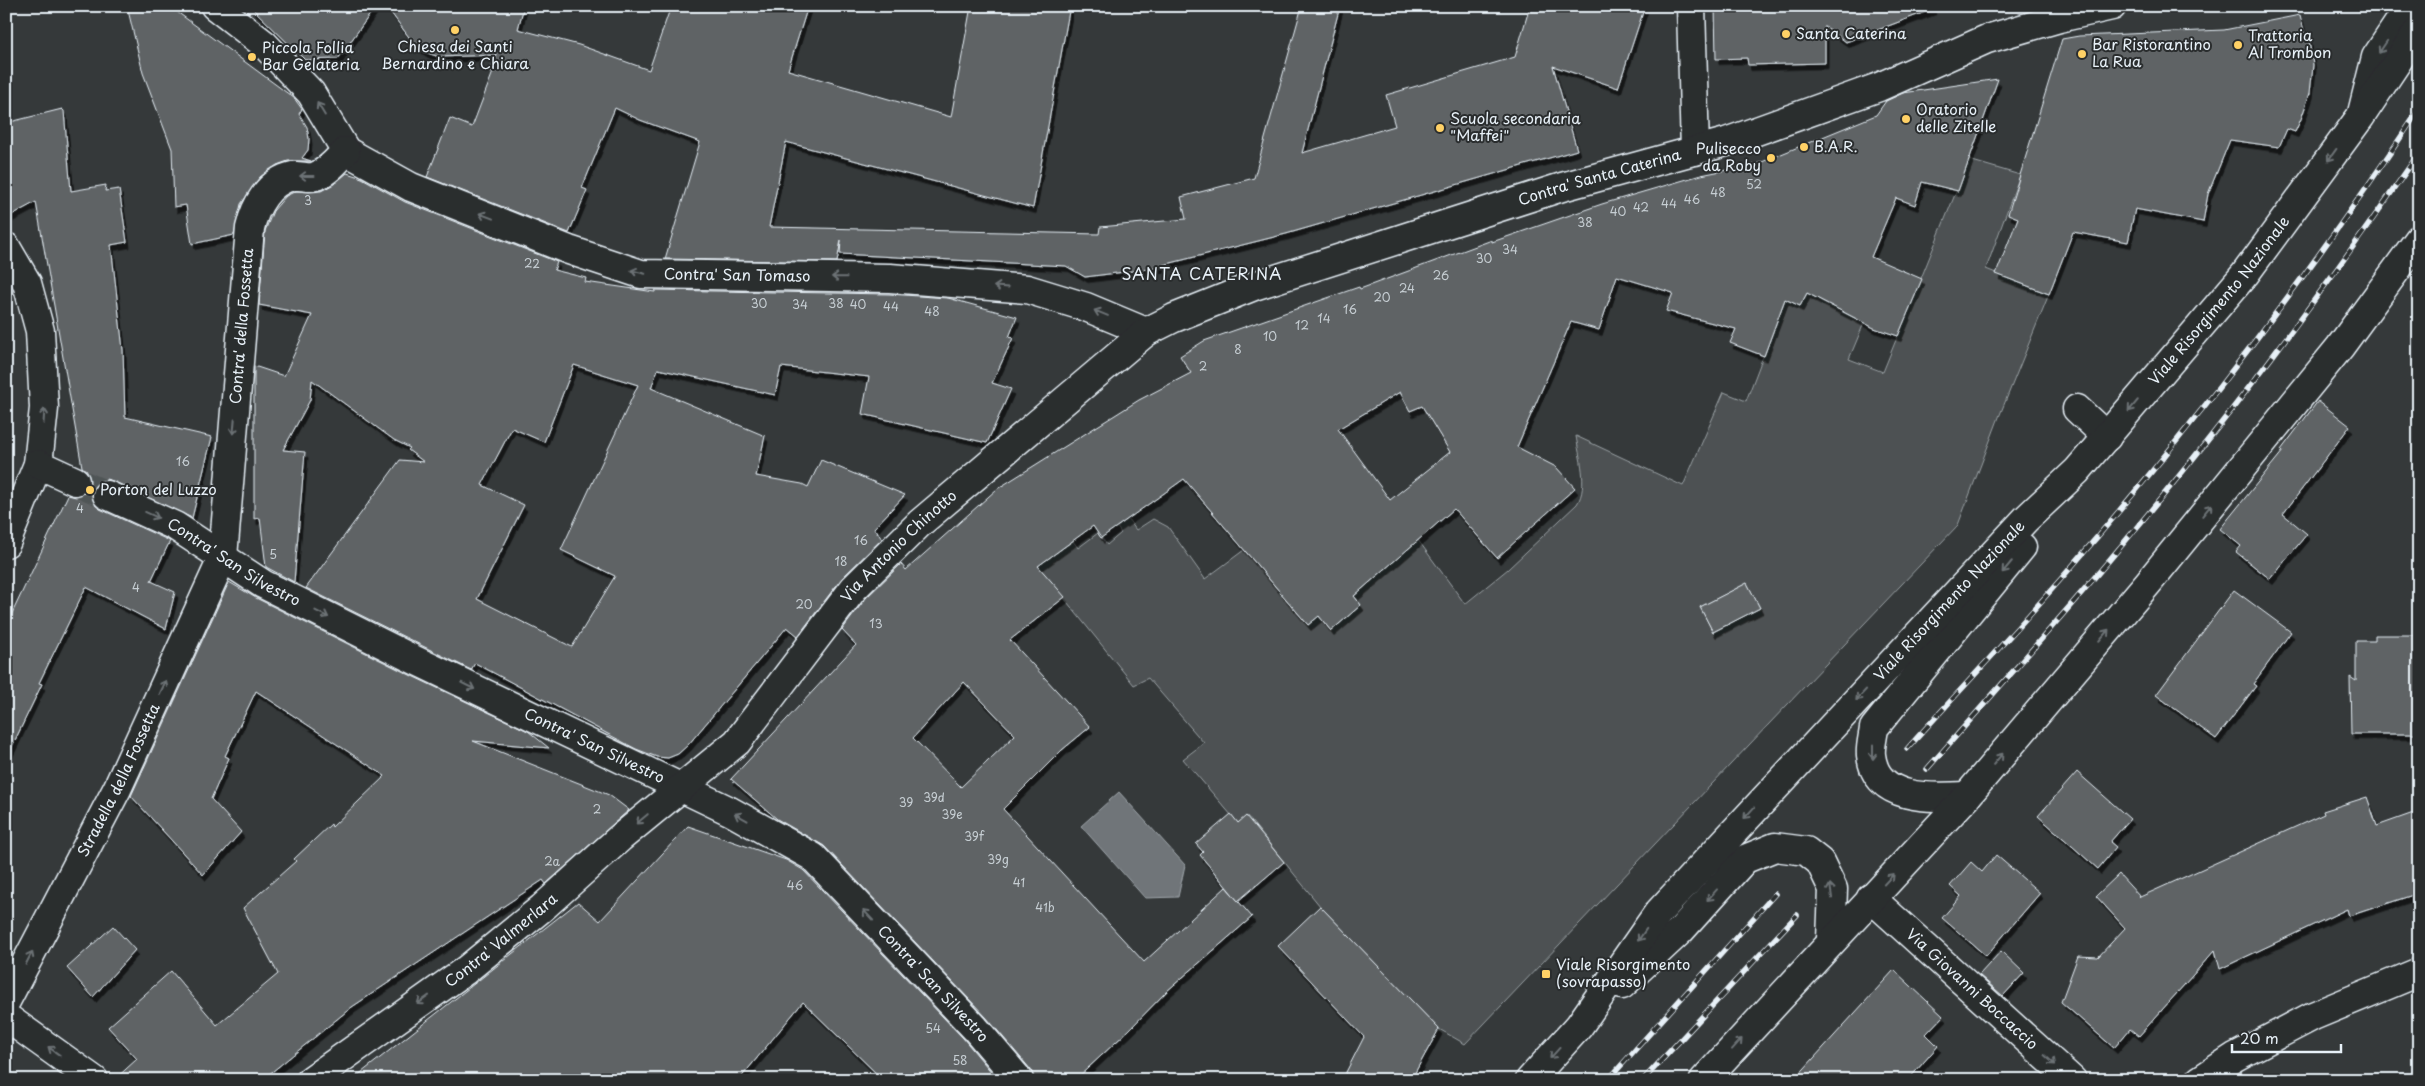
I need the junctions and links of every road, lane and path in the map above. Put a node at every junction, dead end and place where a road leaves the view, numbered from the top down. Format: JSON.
{"nodes":[{"id":1,"x":215,"y":6,"type":"edge"},
{"id":2,"x":1691,"y":6,"type":"edge"},
{"id":3,"x":2112,"y":6,"type":"edge"},
{"id":4,"x":2410,"y":6,"type":"edge"},
{"id":5,"x":2419,"y":29,"type":"edge"},
{"id":6,"x":2419,"y":59,"type":"edge"},
{"id":7,"x":2361,"y":116,"type":"junction"},
{"id":8,"x":346,"y":151,"type":"junction"},
{"id":9,"x":1696,"y":151,"type":"junction"},
{"id":10,"x":2419,"y":239,"type":"edge"},
{"id":11,"x":6,"y":247,"type":"edge"},
{"id":12,"x":1146,"y":332,"type":"junction"},
{"id":13,"x":2077,"y":410,"type":"dead end"},
{"id":14,"x":2107,"y":437,"type":"junction"},
{"id":15,"x":38,"y":464,"type":"junction"},
{"id":16,"x":2077,"y":471,"type":"junction"},
{"id":17,"x":75,"y":480,"type":"tunnel mouth"},
{"id":18,"x":107,"y":495,"type":"tunnel mouth"},
{"id":19,"x":6,"y":543,"type":"edge"},
{"id":20,"x":224,"y":558,"type":"junction"},
{"id":21,"x":680,"y":788,"type":"junction"},
{"id":22,"x":1967,"y":796,"type":"junction"},
{"id":23,"x":1871,"y":898,"type":"junction"},
{"id":24,"x":1832,"y":940,"type":"junction"},
{"id":25,"x":2419,"y":972,"type":"edge"},
{"id":26,"x":6,"y":1001,"type":"edge"},
{"id":27,"x":6,"y":1017,"type":"edge"},
{"id":28,"x":1579,"y":1026,"type":"junction"},
{"id":29,"x":94,"y":1080,"type":"edge"},
{"id":30,"x":311,"y":1080,"type":"edge"},
{"id":31,"x":1019,"y":1080,"type":"edge"},
{"id":32,"x":1530,"y":1080,"type":"edge"},
{"id":33,"x":1704,"y":1080,"type":"edge"},
{"id":34,"x":2072,"y":1080,"type":"edge"},
{"id":35,"x":2200,"y":1080,"type":"edge"}],
"edges":[{"from":8,"to":1,"type":"street","one_way":true},
{"from":2,"to":9,"type":"street"},
{"from":3,"to":9,"type":"street","name":"Contra' Santa Caterina"},
{"from":4,"to":7,"type":"street","one_way":true},
{"from":5,"to":7,"type":"street"},
{"from":6,"to":7,"type":"street"},
{"from":7,"to":14,"type":"street","name":"Viale Risorgimento Nazionale","one_way":true},
{"from":12,"to":8,"type":"street","name":"Contra' San Tomaso","one_way":true},
{"from":8,"to":20,"type":"street","name":"Contra' della Fossetta","one_way":true},
{"from":9,"to":12,"type":"street","name":"Contra' Santa Caterina"},
{"from":22,"to":10,"type":"street","one_way":true},
{"from":15,"to":11,"type":"street","one_way":true},
{"from":12,"to":21,"type":"street","name":"Via Antonio Chinotto"},
{"from":13,"to":14,"type":"street"},
{"from":14,"to":16,"type":"street","name":"Viale Risorgimento Nazionale"},
{"from":15,"to":17,"type":"street"},
{"from":15,"to":19,"type":"street"},
{"from":16,"to":22,"type":"street","one_way":true},
{"from":16,"to":28,"type":"street","name":"Viale Risorgimento Nazionale","one_way":true},
{"from":18,"to":20,"type":"street","name":"Contra' San Silvestro","one_way":true},
{"from":20,"to":21,"type":"street","name":"Contra' San Silvestro","one_way":true},
{"from":26,"to":20,"type":"street","name":"Stradella della Fossetta","one_way":true},
{"from":21,"to":30,"type":"street","name":"Contra' Valmerlara","one_way":true},
{"from":31,"to":21,"type":"street","name":"Contra' San Silvestro","one_way":true},
{"from":23,"to":22,"type":"street","one_way":true},
{"from":23,"to":24,"type":"street"},
{"from":23,"to":34,"type":"street","name":"Via Giovanni Boccaccio","one_way":true},
{"from":24,"to":28,"type":"street","one_way":true},
{"from":33,"to":24,"type":"street","one_way":true},
{"from":25,"to":35,"type":"street"},
{"from":29,"to":27,"type":"street","one_way":true},
{"from":28,"to":32,"type":"street","name":"Viale Risorgimento Nazionale","one_way":true}]}
